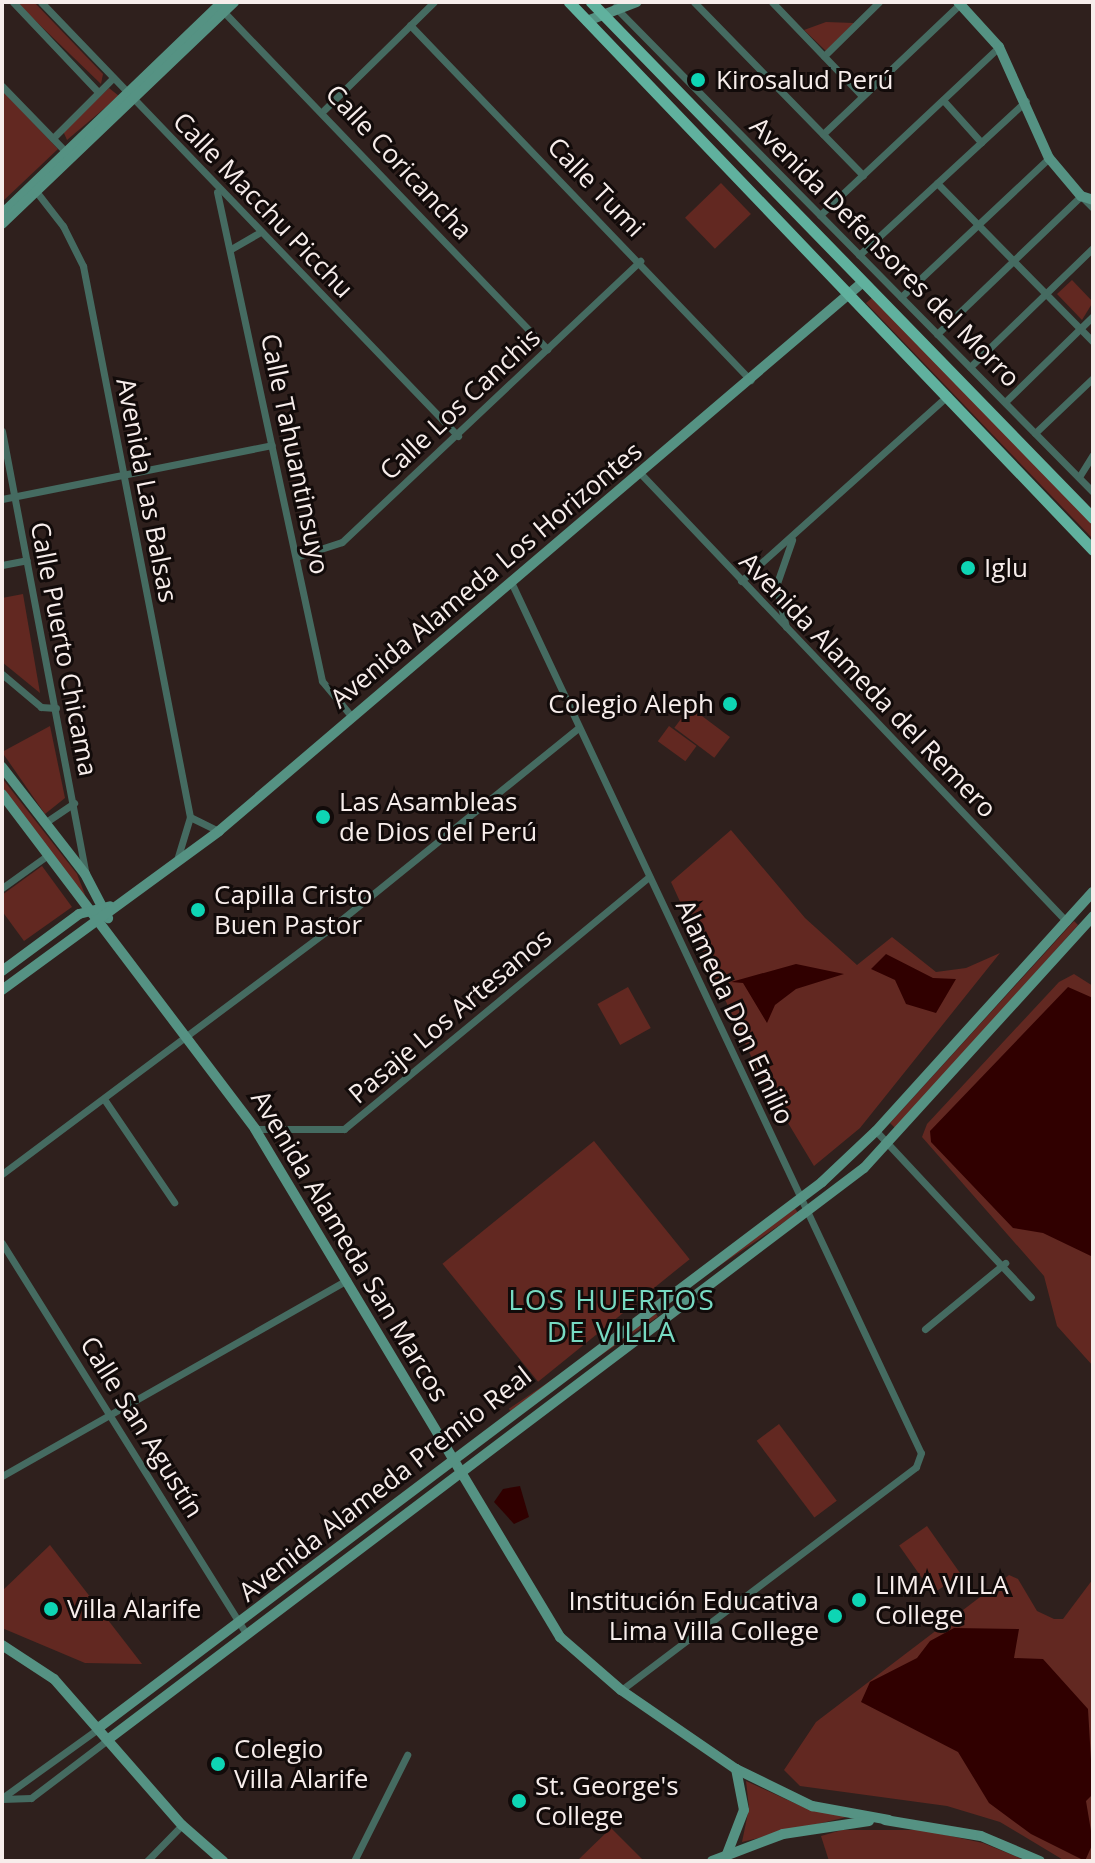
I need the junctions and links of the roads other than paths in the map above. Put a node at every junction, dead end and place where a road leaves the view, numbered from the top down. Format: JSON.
{"nodes":[{"id":1,"x":13,"y":2,"type":"edge"},
{"id":2,"x":41,"y":2,"type":"edge"},
{"id":3,"x":234,"y":2,"type":"edge"},
{"id":4,"x":434,"y":2,"type":"edge"},
{"id":5,"x":569,"y":2,"type":"edge"},
{"id":6,"x":637,"y":2,"type":"edge"},
{"id":7,"x":694,"y":2,"type":"edge"},
{"id":8,"x":772,"y":2,"type":"edge"},
{"id":9,"x":879,"y":2,"type":"edge"},
{"id":10,"x":959,"y":3,"type":"edge"},
{"id":11,"x":596,"y":6,"type":"edge"},
{"id":12,"x":222,"y":7,"type":"edge"},
{"id":13,"x":615,"y":7,"type":"junction"},
{"id":14,"x":587,"y":21,"type":"junction"},
{"id":15,"x":410,"y":25,"type":"junction"},
{"id":16,"x":999,"y":47,"type":"junction"},
{"id":17,"x":824,"y":56,"type":"junction"},
{"id":18,"x":113,"y":78,"type":"junction"},
{"id":19,"x":2,"y":86,"type":"edge"},
{"id":20,"x":98,"y":92,"type":"junction"},
{"id":21,"x":130,"y":96,"type":"junction"},
{"id":22,"x":862,"y":96,"type":"junction"},
{"id":23,"x":943,"y":100,"type":"junction"},
{"id":24,"x":1026,"y":101,"type":"junction"},
{"id":25,"x":324,"y":110,"type":"junction"},
{"id":26,"x":823,"y":134,"type":"junction"},
{"id":27,"x":53,"y":138,"type":"junction"},
{"id":28,"x":981,"y":142,"type":"junction"},
{"id":29,"x":69,"y":155,"type":"junction"},
{"id":30,"x":1049,"y":158,"type":"junction"},
{"id":31,"x":863,"y":175,"type":"junction"},
{"id":32,"x":937,"y":183,"type":"junction"},
{"id":33,"x":33,"y":189,"type":"junction"},
{"id":34,"x":217,"y":190,"type":"junction"},
{"id":35,"x":1081,"y":196,"type":"junction"},
{"id":36,"x":1093,"y":200,"type":"edge"},
{"id":37,"x":1093,"y":208,"type":"edge"},
{"id":38,"x":2,"y":214,"type":"edge"},
{"id":39,"x":820,"y":215,"type":"junction"},
{"id":40,"x":2,"y":224,"type":"edge"},
{"id":41,"x":978,"y":225,"type":"junction"},
{"id":42,"x":261,"y":232,"type":"junction"},
{"id":43,"x":1093,"y":248,"type":"edge"},
{"id":44,"x":231,"y":249,"type":"junction"},
{"id":45,"x":859,"y":255,"type":"junction"},
{"id":46,"x":640,"y":261,"type":"junction"},
{"id":47,"x":1013,"y":261,"type":"junction"},
{"id":48,"x":875,"y":271,"type":"junction"},
{"id":49,"x":863,"y":282,"type":"junction"},
{"id":50,"x":849,"y":294,"type":"junction"},
{"id":51,"x":1046,"y":294,"type":"junction"},
{"id":52,"x":901,"y":297,"type":"junction"},
{"id":53,"x":1093,"y":316,"type":"edge"},
{"id":54,"x":1080,"y":329,"type":"junction"},
{"id":55,"x":937,"y":334,"type":"junction"},
{"id":56,"x":1093,"y":342,"type":"edge"},
{"id":57,"x":547,"y":349,"type":"junction"},
{"id":58,"x":973,"y":366,"type":"junction"},
{"id":59,"x":1093,"y":378,"type":"edge"},
{"id":60,"x":750,"y":380,"type":"junction"},
{"id":61,"x":948,"y":395,"type":"junction"},
{"id":62,"x":1005,"y":402,"type":"junction"},
{"id":63,"x":2,"y":431,"type":"edge"},
{"id":64,"x":1035,"y":433,"type":"junction"},
{"id":65,"x":458,"y":436,"type":"junction"},
{"id":66,"x":272,"y":445,"type":"junction"},
{"id":67,"x":1093,"y":455,"type":"edge"},
{"id":68,"x":124,"y":474,"type":"junction"},
{"id":69,"x":641,"y":474,"type":"junction"},
{"id":70,"x":1079,"y":477,"type":"junction"},
{"id":71,"x":1093,"y":492,"type":"edge"},
{"id":72,"x":15,"y":497,"type":"junction"},
{"id":73,"x":2,"y":499,"type":"edge"},
{"id":74,"x":1093,"y":518,"type":"edge"},
{"id":75,"x":795,"y":534,"type":"junction"},
{"id":76,"x":1093,"y":550,"type":"edge"},
{"id":77,"x":296,"y":557,"type":"junction"},
{"id":78,"x":27,"y":560,"type":"junction"},
{"id":79,"x":2,"y":565,"type":"edge"},
{"id":80,"x":741,"y":581,"type":"junction"},
{"id":81,"x":512,"y":584,"type":"junction"},
{"id":82,"x":788,"y":633,"type":"junction"},
{"id":83,"x":2,"y":674,"type":"edge"},
{"id":84,"x":56,"y":708,"type":"junction"},
{"id":85,"x":352,"y":717,"type":"junction"},
{"id":86,"x":577,"y":729,"type":"junction"},
{"id":87,"x":2,"y":767,"type":"edge"},
{"id":88,"x":4,"y":801,"type":"edge"},
{"id":89,"x":74,"y":803,"type":"junction"},
{"id":90,"x":190,"y":817,"type":"junction"},
{"id":91,"x":46,"y":822,"type":"junction"},
{"id":92,"x":219,"y":831,"type":"junction"},
{"id":93,"x":48,"y":855,"type":"junction"},
{"id":94,"x":175,"y":866,"type":"junction"},
{"id":95,"x":85,"y":874,"type":"junction"},
{"id":96,"x":649,"y":877,"type":"junction"},
{"id":97,"x":2,"y":888,"type":"edge"},
{"id":98,"x":1093,"y":892,"type":"edge"},
{"id":99,"x":106,"y":910,"type":"junction"},
{"id":100,"x":88,"y":911,"type":"junction"},
{"id":101,"x":1093,"y":916,"type":"edge"},
{"id":102,"x":97,"y":922,"type":"junction"},
{"id":103,"x":1067,"y":922,"type":"junction"},
{"id":104,"x":110,"y":931,"type":"junction"},
{"id":105,"x":2,"y":971,"type":"edge"},
{"id":106,"x":2,"y":990,"type":"edge"},
{"id":107,"x":189,"y":1036,"type":"junction"},
{"id":108,"x":104,"y":1099,"type":"junction"},
{"id":109,"x":255,"y":1129,"type":"junction"},
{"id":110,"x":876,"y":1131,"type":"junction"},
{"id":111,"x":889,"y":1145,"type":"junction"},
{"id":112,"x":2,"y":1174,"type":"edge"},
{"id":113,"x":800,"y":1198,"type":"junction"},
{"id":114,"x":174,"y":1202,"type":"dead end"},
{"id":115,"x":807,"y":1211,"type":"junction"},
{"id":116,"x":2,"y":1243,"type":"edge"},
{"id":117,"x":1005,"y":1263,"type":"junction"},
{"id":118,"x":347,"y":1280,"type":"junction"},
{"id":119,"x":1031,"y":1297,"type":"dead end"},
{"id":120,"x":925,"y":1329,"type":"dead end"},
{"id":121,"x":111,"y":1412,"type":"junction"},
{"id":122,"x":452,"y":1457,"type":"junction"},
{"id":123,"x":461,"y":1472,"type":"junction"},
{"id":124,"x":2,"y":1476,"type":"edge"},
{"id":125,"x":379,"y":1515,"type":"junction"},
{"id":126,"x":388,"y":1526,"type":"junction"},
{"id":127,"x":345,"y":1541,"type":"junction"},
{"id":128,"x":354,"y":1552,"type":"junction"},
{"id":129,"x":239,"y":1624,"type":"junction"},
{"id":130,"x":246,"y":1634,"type":"junction"},
{"id":131,"x":2,"y":1645,"type":"edge"},
{"id":132,"x":182,"y":1666,"type":"junction"},
{"id":133,"x":190,"y":1675,"type":"junction"},
{"id":134,"x":621,"y":1690,"type":"junction"},
{"id":135,"x":101,"y":1726,"type":"junction"},
{"id":136,"x":110,"y":1738,"type":"junction"},
{"id":137,"x":407,"y":1755,"type":"dead end"},
{"id":138,"x":736,"y":1769,"type":"junction"},
{"id":139,"x":2,"y":1799,"type":"edge"},
{"id":140,"x":889,"y":1820,"type":"junction"},
{"id":141,"x":182,"y":1825,"type":"junction"},
{"id":142,"x":727,"y":1854,"type":"junction"},
{"id":143,"x":147,"y":1861,"type":"edge"},
{"id":144,"x":223,"y":1861,"type":"edge"},
{"id":145,"x":354,"y":1861,"type":"edge"},
{"id":146,"x":712,"y":1861,"type":"edge"},
{"id":147,"x":1040,"y":1861,"type":"edge"}],
"edges":[{"from":1,"to":20,"type":"street"},
{"from":2,"to":18,"type":"street","name":"Calle Macchu Picchu"},
{"from":3,"to":12,"type":"street"},
{"from":4,"to":15,"type":"street"},
{"from":5,"to":14,"type":"main road"},
{"from":6,"to":13,"type":"street"},
{"from":7,"to":26,"type":"street"},
{"from":8,"to":17,"type":"street"},
{"from":9,"to":17,"type":"street"},
{"from":10,"to":16,"type":"street"},
{"from":10,"to":22,"type":"street"},
{"from":11,"to":13,"type":"street"},
{"from":11,"to":14,"type":"street"},
{"from":11,"to":49,"type":"main road"},
{"from":12,"to":21,"type":"street"},
{"from":12,"to":25,"type":"street","name":"Calle Coricancha"},
{"from":13,"to":39,"type":"street","name":"Avenida Defensores del Morro"},
{"from":14,"to":50,"type":"main road"},
{"from":15,"to":25,"type":"street"},
{"from":15,"to":46,"type":"street","name":"Calle Tumi"},
{"from":16,"to":23,"type":"street"},
{"from":16,"to":24,"type":"street"},
{"from":17,"to":22,"type":"street"},
{"from":18,"to":20,"type":"street"},
{"from":18,"to":21,"type":"street","name":"Calle Macchu Picchu"},
{"from":19,"to":27,"type":"street"},
{"from":20,"to":27,"type":"street"},
{"from":21,"to":29,"type":"street"},
{"from":21,"to":34,"type":"street","name":"Calle Macchu Picchu"},
{"from":22,"to":26,"type":"street"},
{"from":23,"to":28,"type":"street"},
{"from":23,"to":31,"type":"street"},
{"from":24,"to":28,"type":"street"},
{"from":24,"to":30,"type":"street"},
{"from":25,"to":57,"type":"street","name":"Calle Coricancha"},
{"from":26,"to":31,"type":"street"},
{"from":27,"to":29,"type":"street"},
{"from":28,"to":32,"type":"street"},
{"from":29,"to":33,"type":"street"},
{"from":30,"to":35,"type":"street"},
{"from":30,"to":41,"type":"street"},
{"from":31,"to":39,"type":"street"},
{"from":32,"to":41,"type":"street"},
{"from":32,"to":45,"type":"street"},
{"from":33,"to":38,"type":"street"},
{"from":33,"to":40,"type":"street"},
{"from":33,"to":68,"type":"street","name":"Avenida Las Balsas"},
{"from":34,"to":42,"type":"street","name":"Calle Macchu Picchu"},
{"from":34,"to":44,"type":"street","name":"Calle Tahuantinsuyo"},
{"from":35,"to":36,"type":"street"},
{"from":35,"to":37,"type":"street"},
{"from":35,"to":47,"type":"street"},
{"from":39,"to":45,"type":"street","name":"Avenida Defensores del Morro"},
{"from":41,"to":47,"type":"street"},
{"from":41,"to":52,"type":"street"},
{"from":42,"to":44,"type":"street"},
{"from":42,"to":65,"type":"street","name":"Calle Macchu Picchu"},
{"from":43,"to":51,"type":"street"},
{"from":44,"to":66,"type":"street","name":"Calle Tahuantinsuyo"},
{"from":45,"to":48,"type":"street","name":"Avenida Defensores del Morro"},
{"from":46,"to":57,"type":"street","name":"Calle Los Canchis"},
{"from":46,"to":60,"type":"street","name":"Calle Tumi"},
{"from":47,"to":51,"type":"street"},
{"from":47,"to":55,"type":"street"},
{"from":48,"to":49,"type":"street","name":"Avenida Alameda Los Horizontes"},
{"from":48,"to":52,"type":"street","name":"Avenida Defensores del Morro"},
{"from":49,"to":50,"type":"street","name":"Avenida Alameda Los Horizontes"},
{"from":49,"to":74,"type":"main road"},
{"from":50,"to":60,"type":"street","name":"Avenida Alameda Los Horizontes"},
{"from":50,"to":61,"type":"main road"},
{"from":51,"to":54,"type":"street"},
{"from":51,"to":58,"type":"street"},
{"from":52,"to":55,"type":"street","name":"Avenida Defensores del Morro"},
{"from":53,"to":54,"type":"street"},
{"from":54,"to":56,"type":"street"},
{"from":54,"to":62,"type":"street"},
{"from":55,"to":58,"type":"street","name":"Avenida Defensores del Morro"},
{"from":57,"to":65,"type":"street","name":"Calle Los Canchis"},
{"from":58,"to":62,"type":"street","name":"Avenida Defensores del Morro"},
{"from":59,"to":64,"type":"street"},
{"from":60,"to":69,"type":"street","name":"Avenida Alameda Los Horizontes"},
{"from":61,"to":75,"type":"street"},
{"from":61,"to":76,"type":"main road"},
{"from":62,"to":64,"type":"street","name":"Avenida Defensores del Morro"},
{"from":63,"to":72,"type":"street","name":"Calle Puerto Chicama"},
{"from":64,"to":70,"type":"street","name":"Avenida Defensores del Morro"},
{"from":65,"to":77,"type":"street","name":"Calle Los Canchis"},
{"from":66,"to":68,"type":"street"},
{"from":66,"to":77,"type":"street","name":"Calle Tahuantinsuyo"},
{"from":67,"to":70,"type":"street"},
{"from":68,"to":72,"type":"street"},
{"from":68,"to":90,"type":"street","name":"Avenida Las Balsas"},
{"from":69,"to":80,"type":"street","name":"Avenida Alameda del Remero"},
{"from":69,"to":81,"type":"street","name":"Avenida Alameda Los Horizontes"},
{"from":70,"to":71,"type":"street","name":"Avenida Defensores del Morro"},
{"from":72,"to":73,"type":"street"},
{"from":72,"to":78,"type":"street","name":"Calle Puerto Chicama"},
{"from":75,"to":80,"type":"street"},
{"from":75,"to":82,"type":"street"},
{"from":77,"to":85,"type":"street","name":"Calle Tahuantinsuyo"},
{"from":78,"to":79,"type":"street"},
{"from":78,"to":84,"type":"street","name":"Calle Puerto Chicama"},
{"from":80,"to":82,"type":"street","name":"Avenida Alameda del Remero"},
{"from":81,"to":85,"type":"street","name":"Avenida Alameda Los Horizontes"},
{"from":81,"to":86,"type":"street","name":"Alameda Don Emilio"},
{"from":82,"to":103,"type":"street","name":"Avenida Alameda del Remero"},
{"from":83,"to":84,"type":"street"},
{"from":84,"to":89,"type":"street","name":"Calle Puerto Chicama"},
{"from":85,"to":92,"type":"street","name":"Avenida Alameda Los Horizontes"},
{"from":86,"to":96,"type":"street","name":"Alameda Don Emilio"},
{"from":86,"to":107,"type":"street"},
{"from":87,"to":91,"type":"street","name":"Avenida Alameda San Marcos"},
{"from":88,"to":93,"type":"street","name":"Avenida Alameda San Marcos"},
{"from":89,"to":91,"type":"street"},
{"from":89,"to":95,"type":"street","name":"Calle Puerto Chicama"},
{"from":90,"to":92,"type":"street"},
{"from":90,"to":94,"type":"street","name":"Avenida Las Balsas"},
{"from":91,"to":95,"type":"street","name":"Avenida Alameda San Marcos"},
{"from":92,"to":94,"type":"street","name":"Avenida Alameda Los Horizontes"},
{"from":93,"to":97,"type":"street"},
{"from":93,"to":100,"type":"street","name":"Avenida Alameda San Marcos"},
{"from":94,"to":99,"type":"street","name":"Avenida Alameda Los Horizontes"},
{"from":95,"to":99,"type":"street","name":"Avenida Alameda San Marcos"},
{"from":96,"to":109,"type":"street","name":"Pasaje Los Artesanos"},
{"from":96,"to":113,"type":"street","name":"Alameda Don Emilio"},
{"from":98,"to":103,"type":"street","name":"Avenida Alameda Premio Real"},
{"from":99,"to":100,"type":"street","name":"Avenida Alameda Los Horizontes"},
{"from":99,"to":102,"type":"street","name":"Avenida Alameda Los Horizontes"},
{"from":99,"to":104,"type":"street","name":"Avenida Alameda San Marcos"},
{"from":100,"to":102,"type":"street","name":"Avenida Alameda San Marcos"},
{"from":100,"to":105,"type":"street","name":"Avenida Alameda Los Horizontes"},
{"from":101,"to":111,"type":"street","name":"Avenida Alameda Premio Real"},
{"from":102,"to":104,"type":"street","name":"Avenida Alameda San Marcos"},
{"from":102,"to":106,"type":"street","name":"Avenida Alameda Los Horizontes"},
{"from":103,"to":110,"type":"street","name":"Avenida Alameda Premio Real"},
{"from":104,"to":107,"type":"street","name":"Avenida Alameda San Marcos"},
{"from":107,"to":108,"type":"street"},
{"from":107,"to":109,"type":"street","name":"Avenida Alameda San Marcos"},
{"from":108,"to":112,"type":"street"},
{"from":108,"to":114,"type":"street"},
{"from":109,"to":118,"type":"street","name":"Avenida Alameda San Marcos"},
{"from":110,"to":111,"type":"street"},
{"from":110,"to":113,"type":"street","name":"Avenida Alameda Premio Real"},
{"from":111,"to":115,"type":"street","name":"Avenida Alameda Premio Real"},
{"from":111,"to":117,"type":"street"},
{"from":113,"to":115,"type":"street","name":"Alameda Don Emilio"},
{"from":113,"to":122,"type":"street","name":"Avenida Alameda Premio Real"},
{"from":115,"to":123,"type":"street","name":"Avenida Alameda Premio Real"},
{"from":115,"to":134,"type":"street","name":"Alameda Don Emilio"},
{"from":116,"to":121,"type":"street","name":"Calle San Agustín"},
{"from":117,"to":119,"type":"street"},
{"from":117,"to":120,"type":"street"},
{"from":118,"to":121,"type":"street"},
{"from":118,"to":122,"type":"street","name":"Avenida Alameda San Marcos"},
{"from":121,"to":124,"type":"street"},
{"from":121,"to":129,"type":"street","name":"Calle San Agustín"},
{"from":122,"to":123,"type":"street","name":"Avenida Alameda San Marcos"},
{"from":122,"to":125,"type":"street","name":"Avenida Alameda Premio Real"},
{"from":123,"to":126,"type":"street","name":"Avenida Alameda Premio Real"},
{"from":123,"to":134,"type":"street","name":"Avenida Alameda San Marcos"},
{"from":125,"to":126,"type":"street"},
{"from":125,"to":127,"type":"street","name":"Avenida Alameda Premio Real"},
{"from":126,"to":128,"type":"street","name":"Avenida Alameda Premio Real"},
{"from":127,"to":128,"type":"street"},
{"from":127,"to":129,"type":"street","name":"Avenida Alameda Premio Real"},
{"from":128,"to":130,"type":"street","name":"Avenida Alameda Premio Real"},
{"from":129,"to":130,"type":"street","name":"Calle San Agustín"},
{"from":129,"to":132,"type":"street","name":"Avenida Alameda Premio Real"},
{"from":130,"to":133,"type":"street","name":"Avenida Alameda Premio Real"},
{"from":131,"to":135,"type":"street"},
{"from":132,"to":133,"type":"street"},
{"from":132,"to":135,"type":"street","name":"Avenida Alameda Premio Real"},
{"from":133,"to":136,"type":"street","name":"Avenida Alameda Premio Real"},
{"from":134,"to":138,"type":"street","name":"Avenida Alameda San Marcos"},
{"from":135,"to":136,"type":"street"},
{"from":135,"to":139,"type":"street","name":"Avenida Alameda Premio Real"},
{"from":136,"to":139,"type":"street","name":"Avenida Alameda Premio Real"},
{"from":136,"to":141,"type":"street"},
{"from":137,"to":145,"type":"street"},
{"from":138,"to":140,"type":"street","name":"Avenida Alameda San Marcos"},
{"from":138,"to":142,"type":"street"},
{"from":140,"to":142,"type":"street"},
{"from":140,"to":147,"type":"street","name":"Avenida Alameda San Marcos"},
{"from":141,"to":143,"type":"street"},
{"from":141,"to":144,"type":"street"},
{"from":142,"to":146,"type":"street"}]}
